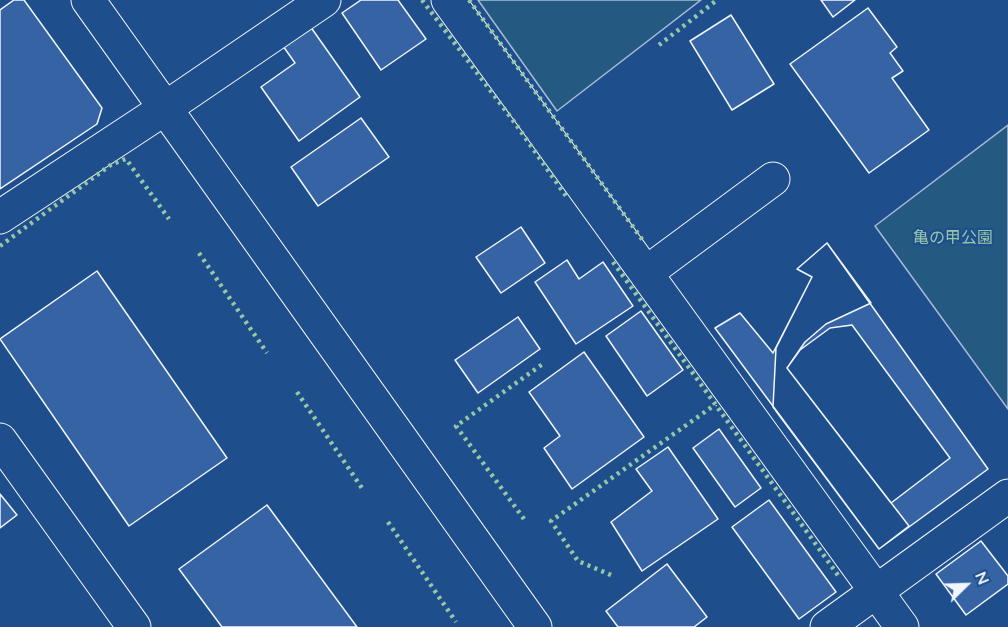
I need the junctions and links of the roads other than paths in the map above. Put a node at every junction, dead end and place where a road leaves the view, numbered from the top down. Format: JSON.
{"nodes":[{"id":1,"x":74,"y":0,"type":"edge"},
{"id":2,"x":88,"y":0,"type":"edge"},
{"id":3,"x":324,"y":0,"type":"edge"},
{"id":4,"x":448,"y":0,"type":"edge"},
{"id":5,"x":165,"y":109,"type":"junction"},
{"id":6,"x":773,"y":179,"type":"dead end"},
{"id":7,"x":0,"y":217,"type":"edge"},
{"id":8,"x":646,"y":273,"type":"junction"},
{"id":9,"x":0,"y":440,"type":"edge"},
{"id":10,"x":1008,"y":496,"type":"edge"},
{"id":11,"x":877,"y":592,"type":"junction"},
{"id":12,"x":134,"y":627,"type":"edge"},
{"id":13,"x":535,"y":627,"type":"edge"},
{"id":14,"x":827,"y":627,"type":"edge"},
{"id":15,"x":902,"y":627,"type":"edge"}],
"edges":[{"from":1,"to":5,"type":"street"},
{"from":2,"to":5,"type":"street"},
{"from":3,"to":5,"type":"street"},
{"from":4,"to":8,"type":"street"},
{"from":5,"to":7,"type":"street"},
{"from":5,"to":13,"type":"street"},
{"from":6,"to":8,"type":"street"},
{"from":8,"to":11,"type":"street"},
{"from":9,"to":12,"type":"street"},
{"from":10,"to":11,"type":"street"},
{"from":11,"to":14,"type":"street"},
{"from":11,"to":15,"type":"street"}]}
